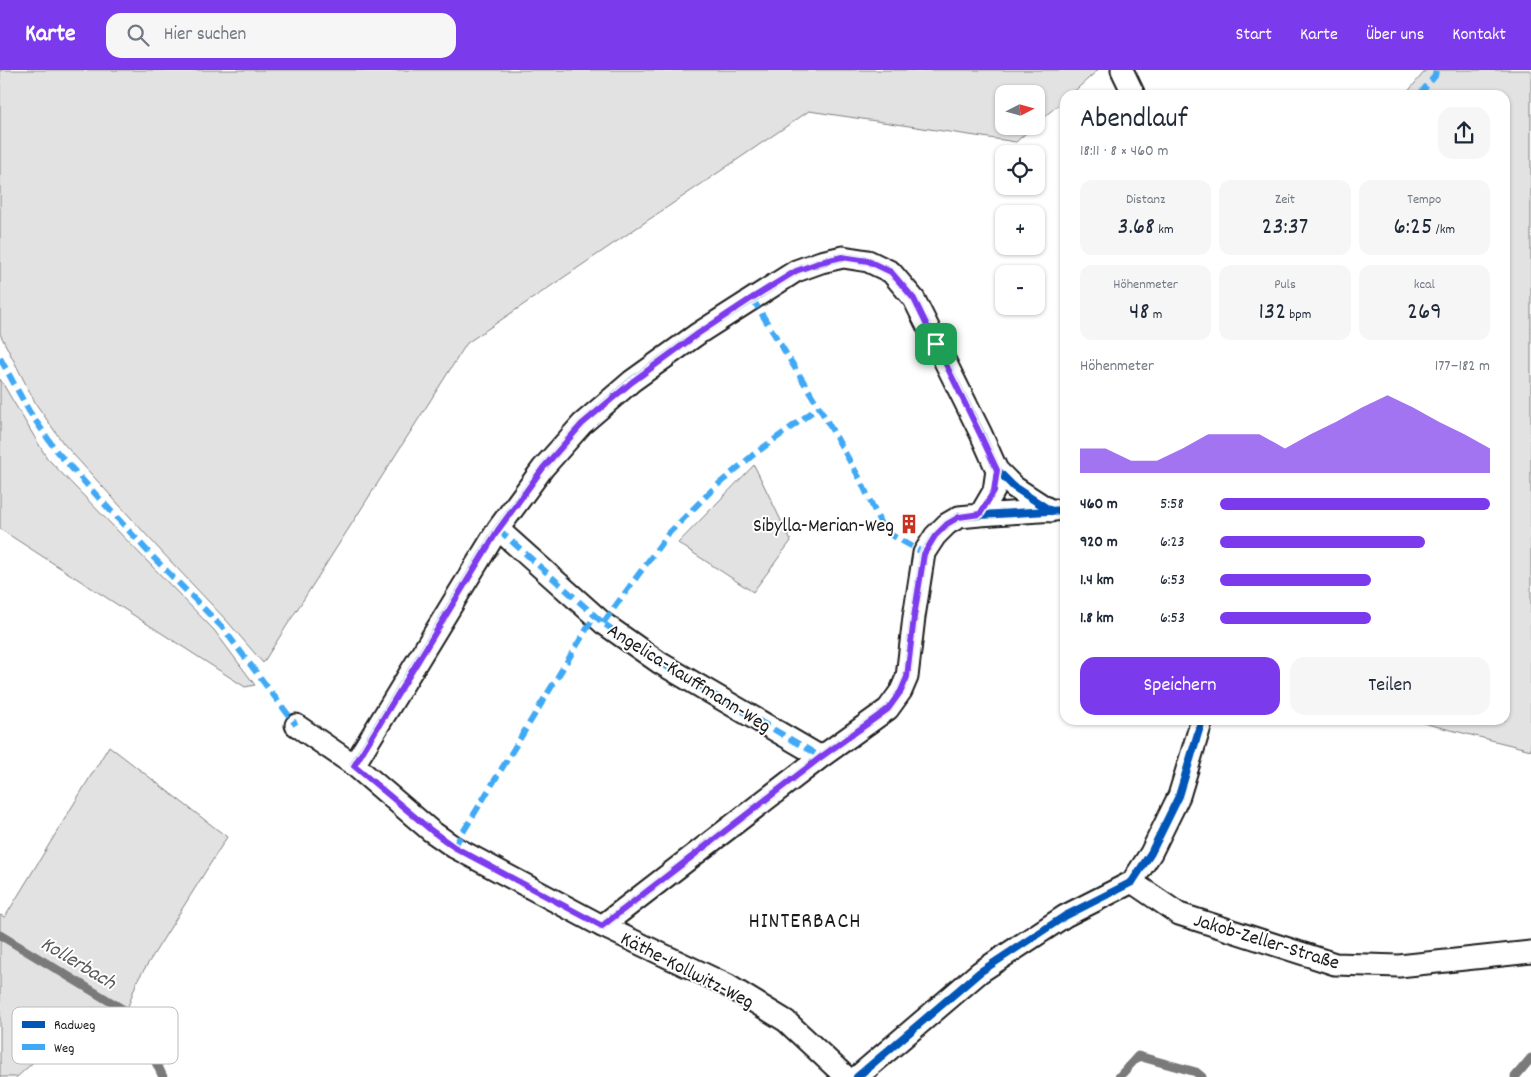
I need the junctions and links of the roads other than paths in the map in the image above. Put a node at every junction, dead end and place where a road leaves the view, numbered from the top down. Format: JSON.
{"nodes":[{"id":1,"x":1122,"y":70,"type":"edge"},
{"id":2,"x":1132,"y":90,"type":"edge"},
{"id":3,"x":997,"y":470,"type":"junction"},
{"id":4,"x":1058,"y":510,"type":"edge"},
{"id":5,"x":980,"y":514,"type":"junction"},
{"id":6,"x":498,"y":530,"type":"junction"},
{"id":7,"x":1200,"y":725,"type":"edge"},
{"id":8,"x":296,"y":726,"type":"dead end"},
{"id":9,"x":821,"y":757,"type":"junction"},
{"id":10,"x":354,"y":766,"type":"junction"},
{"id":11,"x":1132,"y":882,"type":"junction"},
{"id":12,"x":602,"y":926,"type":"junction"},
{"id":13,"x":1531,"y":952,"type":"edge"},
{"id":14,"x":846,"y":1077,"type":"edge"},
{"id":15,"x":857,"y":1077,"type":"edge"}],
"edges":[{"from":1,"to":2,"type":"street"},
{"from":3,"to":4,"type":"street"},
{"from":3,"to":5,"type":"street"},
{"from":3,"to":6,"type":"street"},
{"from":4,"to":5,"type":"street"},
{"from":5,"to":9,"type":"street"},
{"from":6,"to":9,"type":"street","name":"Angelica-Kauffmann-Weg"},
{"from":6,"to":10,"type":"street"},
{"from":7,"to":11,"type":"street"},
{"from":8,"to":10,"type":"street","name":"Käthe-Kollwitz-Weg"},
{"from":9,"to":12,"type":"street"},
{"from":10,"to":12,"type":"street","name":"Käthe-Kollwitz-Weg"},
{"from":11,"to":13,"type":"street","name":"Jakob-Zeller-Straße"},
{"from":11,"to":15,"type":"street"},
{"from":12,"to":14,"type":"street","name":"Käthe-Kollwitz-Weg"}]}
